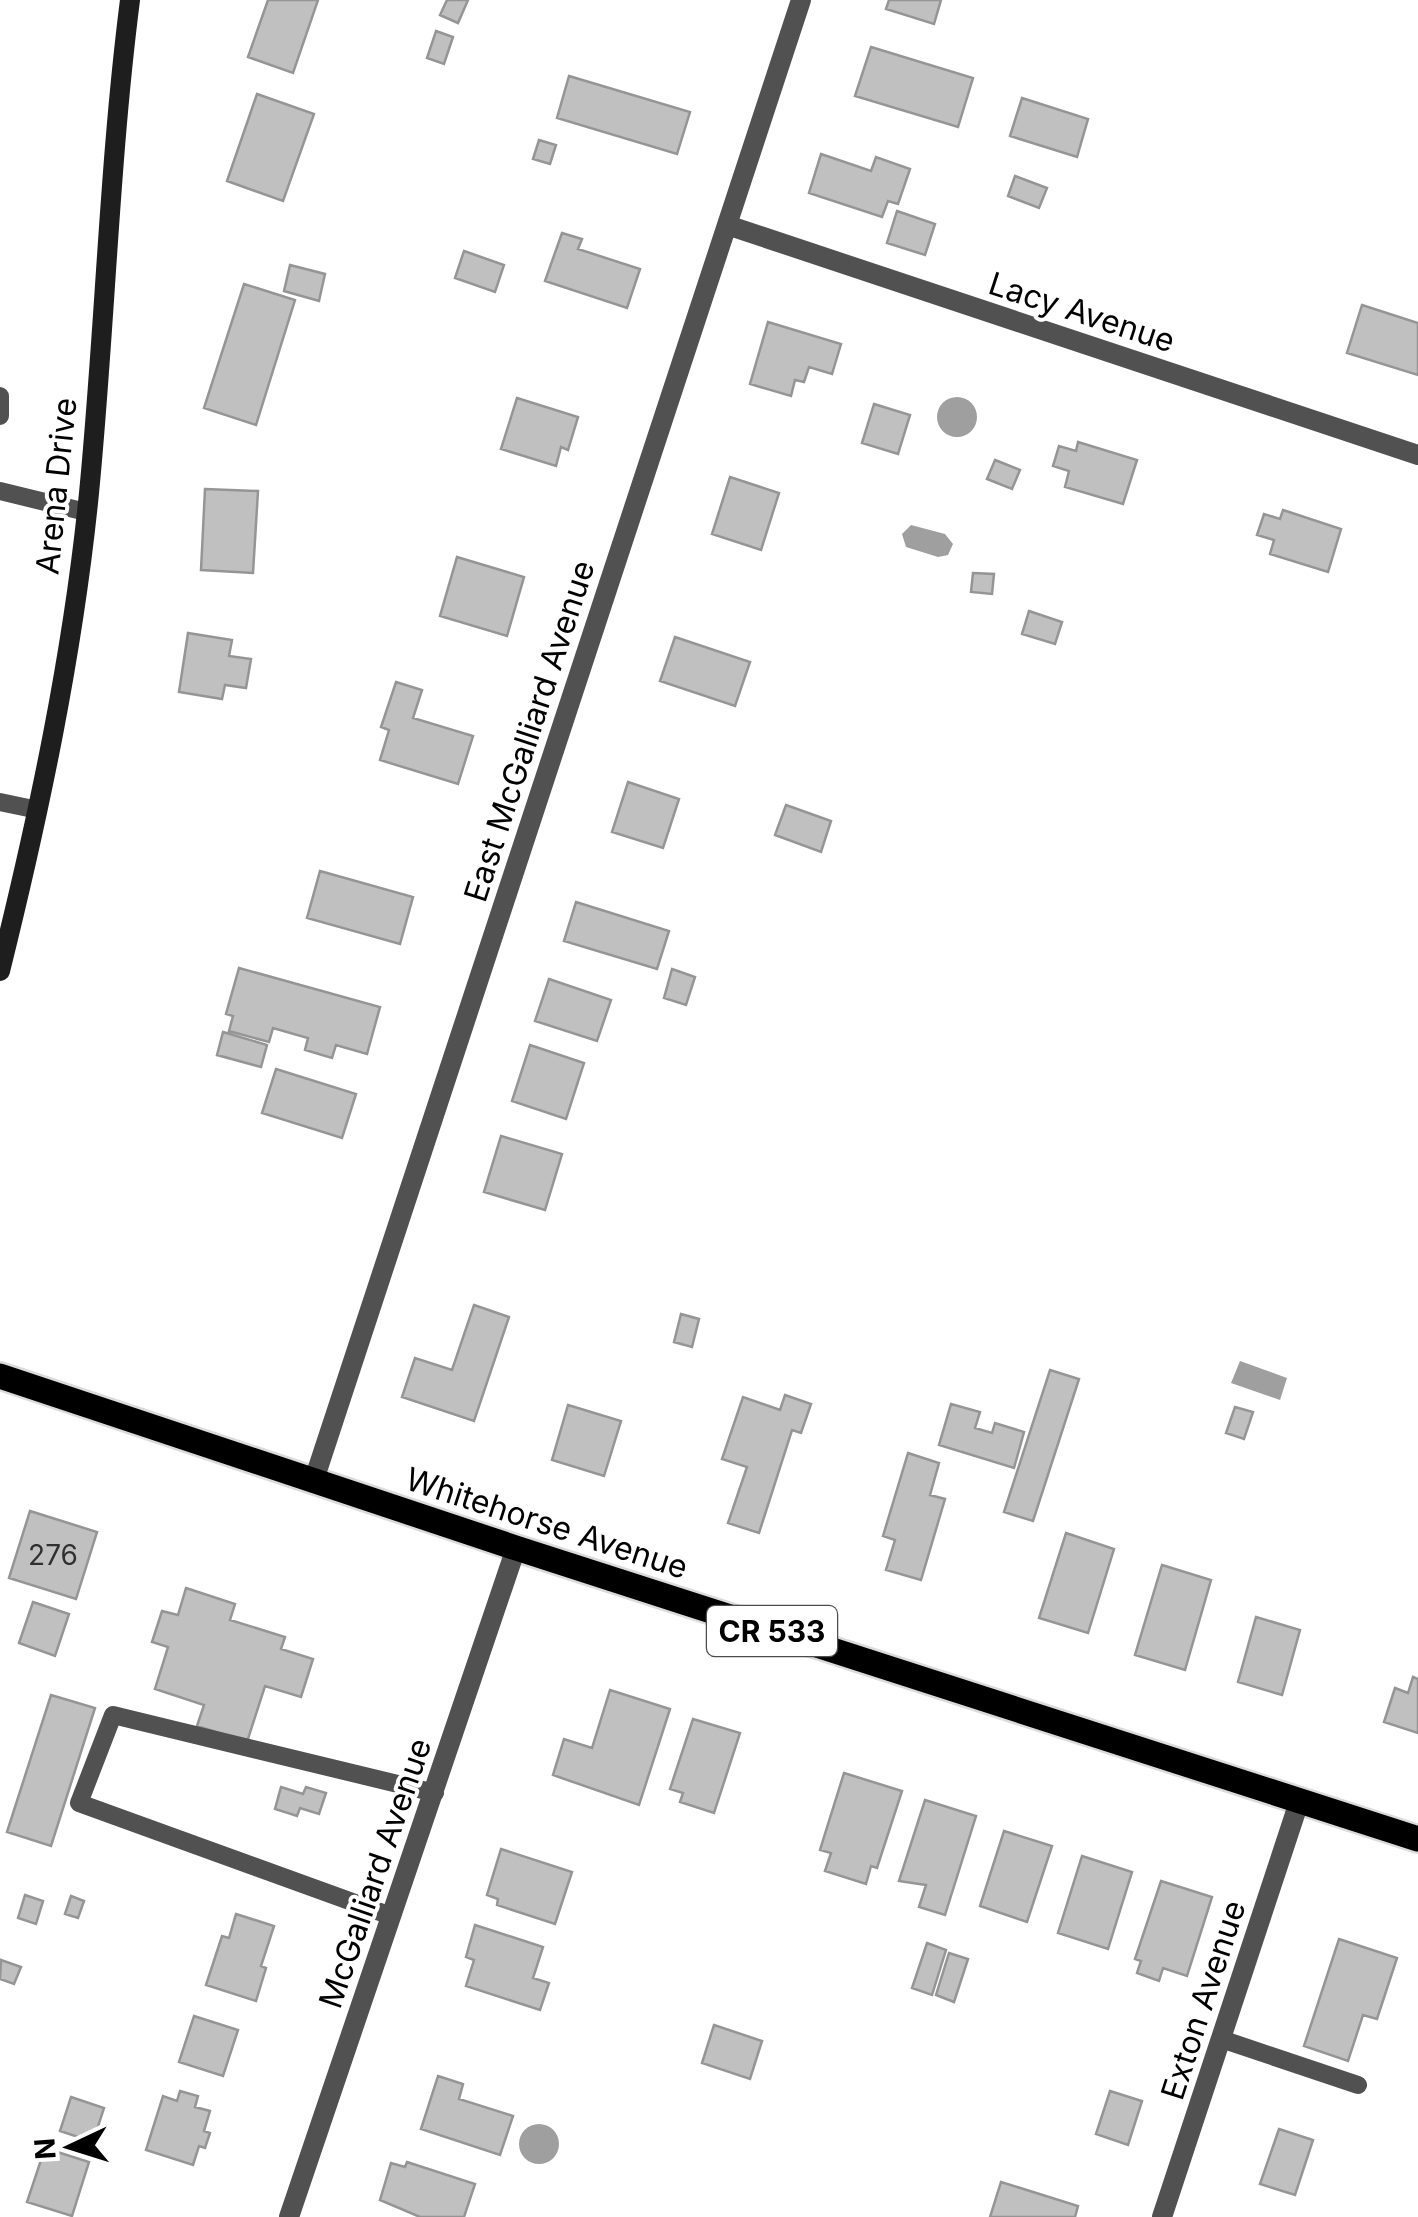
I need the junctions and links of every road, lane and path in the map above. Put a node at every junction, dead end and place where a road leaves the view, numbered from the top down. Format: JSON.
{"nodes":[{"id":1,"x":130,"y":0,"type":"edge"},
{"id":2,"x":801,"y":0,"type":"edge"},
{"id":3,"x":727,"y":225,"type":"junction"},
{"id":4,"x":0,"y":396,"type":"edge"},
{"id":5,"x":0,"y":416,"type":"edge"},
{"id":6,"x":1418,"y":455,"type":"edge"},
{"id":7,"x":0,"y":491,"type":"edge"},
{"id":8,"x":86,"y":512,"type":"junction"},
{"id":9,"x":0,"y":802,"type":"edge"},
{"id":10,"x":38,"y":810,"type":"junction"},
{"id":11,"x":0,"y":971,"type":"edge"},
{"id":12,"x":0,"y":1376,"type":"edge"},
{"id":13,"x":314,"y":1480,"type":"junction"},
{"id":14,"x":516,"y":1548,"type":"junction"},
{"id":15,"x":435,"y":1793,"type":"junction"},
{"id":16,"x":1300,"y":1802,"type":"junction"},
{"id":17,"x":1418,"y":1839,"type":"edge"},
{"id":18,"x":390,"y":1916,"type":"junction"},
{"id":19,"x":1222,"y":2039,"type":"junction"},
{"id":20,"x":1358,"y":2086,"type":"dead end"},
{"id":21,"x":290,"y":2217,"type":"edge"},
{"id":22,"x":1162,"y":2217,"type":"edge"}],
"edges":[{"from":1,"to":8,"type":"main road","name":"Arena Drive"},
{"from":2,"to":3,"type":"street","name":"East McGalliard Avenue"},
{"from":3,"to":6,"type":"street","name":"Lacy Avenue"},
{"from":3,"to":13,"type":"street","name":"East McGalliard Avenue"},
{"from":4,"to":5,"type":"lane"},
{"from":7,"to":8,"type":"lane"},
{"from":8,"to":10,"type":"main road","name":"Arena Drive"},
{"from":9,"to":10,"type":"lane"},
{"from":10,"to":11,"type":"main road","name":"Arena Drive"},
{"from":12,"to":13,"type":"main road","name":"Whitehorse Avenue","number":"CR 533"},
{"from":13,"to":14,"type":"main road","name":"Whitehorse Avenue","number":"CR 533"},
{"from":14,"to":15,"type":"street","name":"McGalliard Avenue"},
{"from":14,"to":16,"type":"main road","name":"Whitehorse Avenue","number":"CR 533"},
{"from":15,"to":18,"type":"street","name":"McGalliard Avenue"},
{"from":15,"to":18,"type":"lane"},
{"from":16,"to":17,"type":"main road","name":"Whitehorse Avenue","number":"CR 533"},
{"from":16,"to":19,"type":"street","name":"Exton Avenue"},
{"from":18,"to":21,"type":"street","name":"McGalliard Avenue"},
{"from":19,"to":20,"type":"lane"},
{"from":19,"to":22,"type":"street","name":"Exton Avenue"}]}
